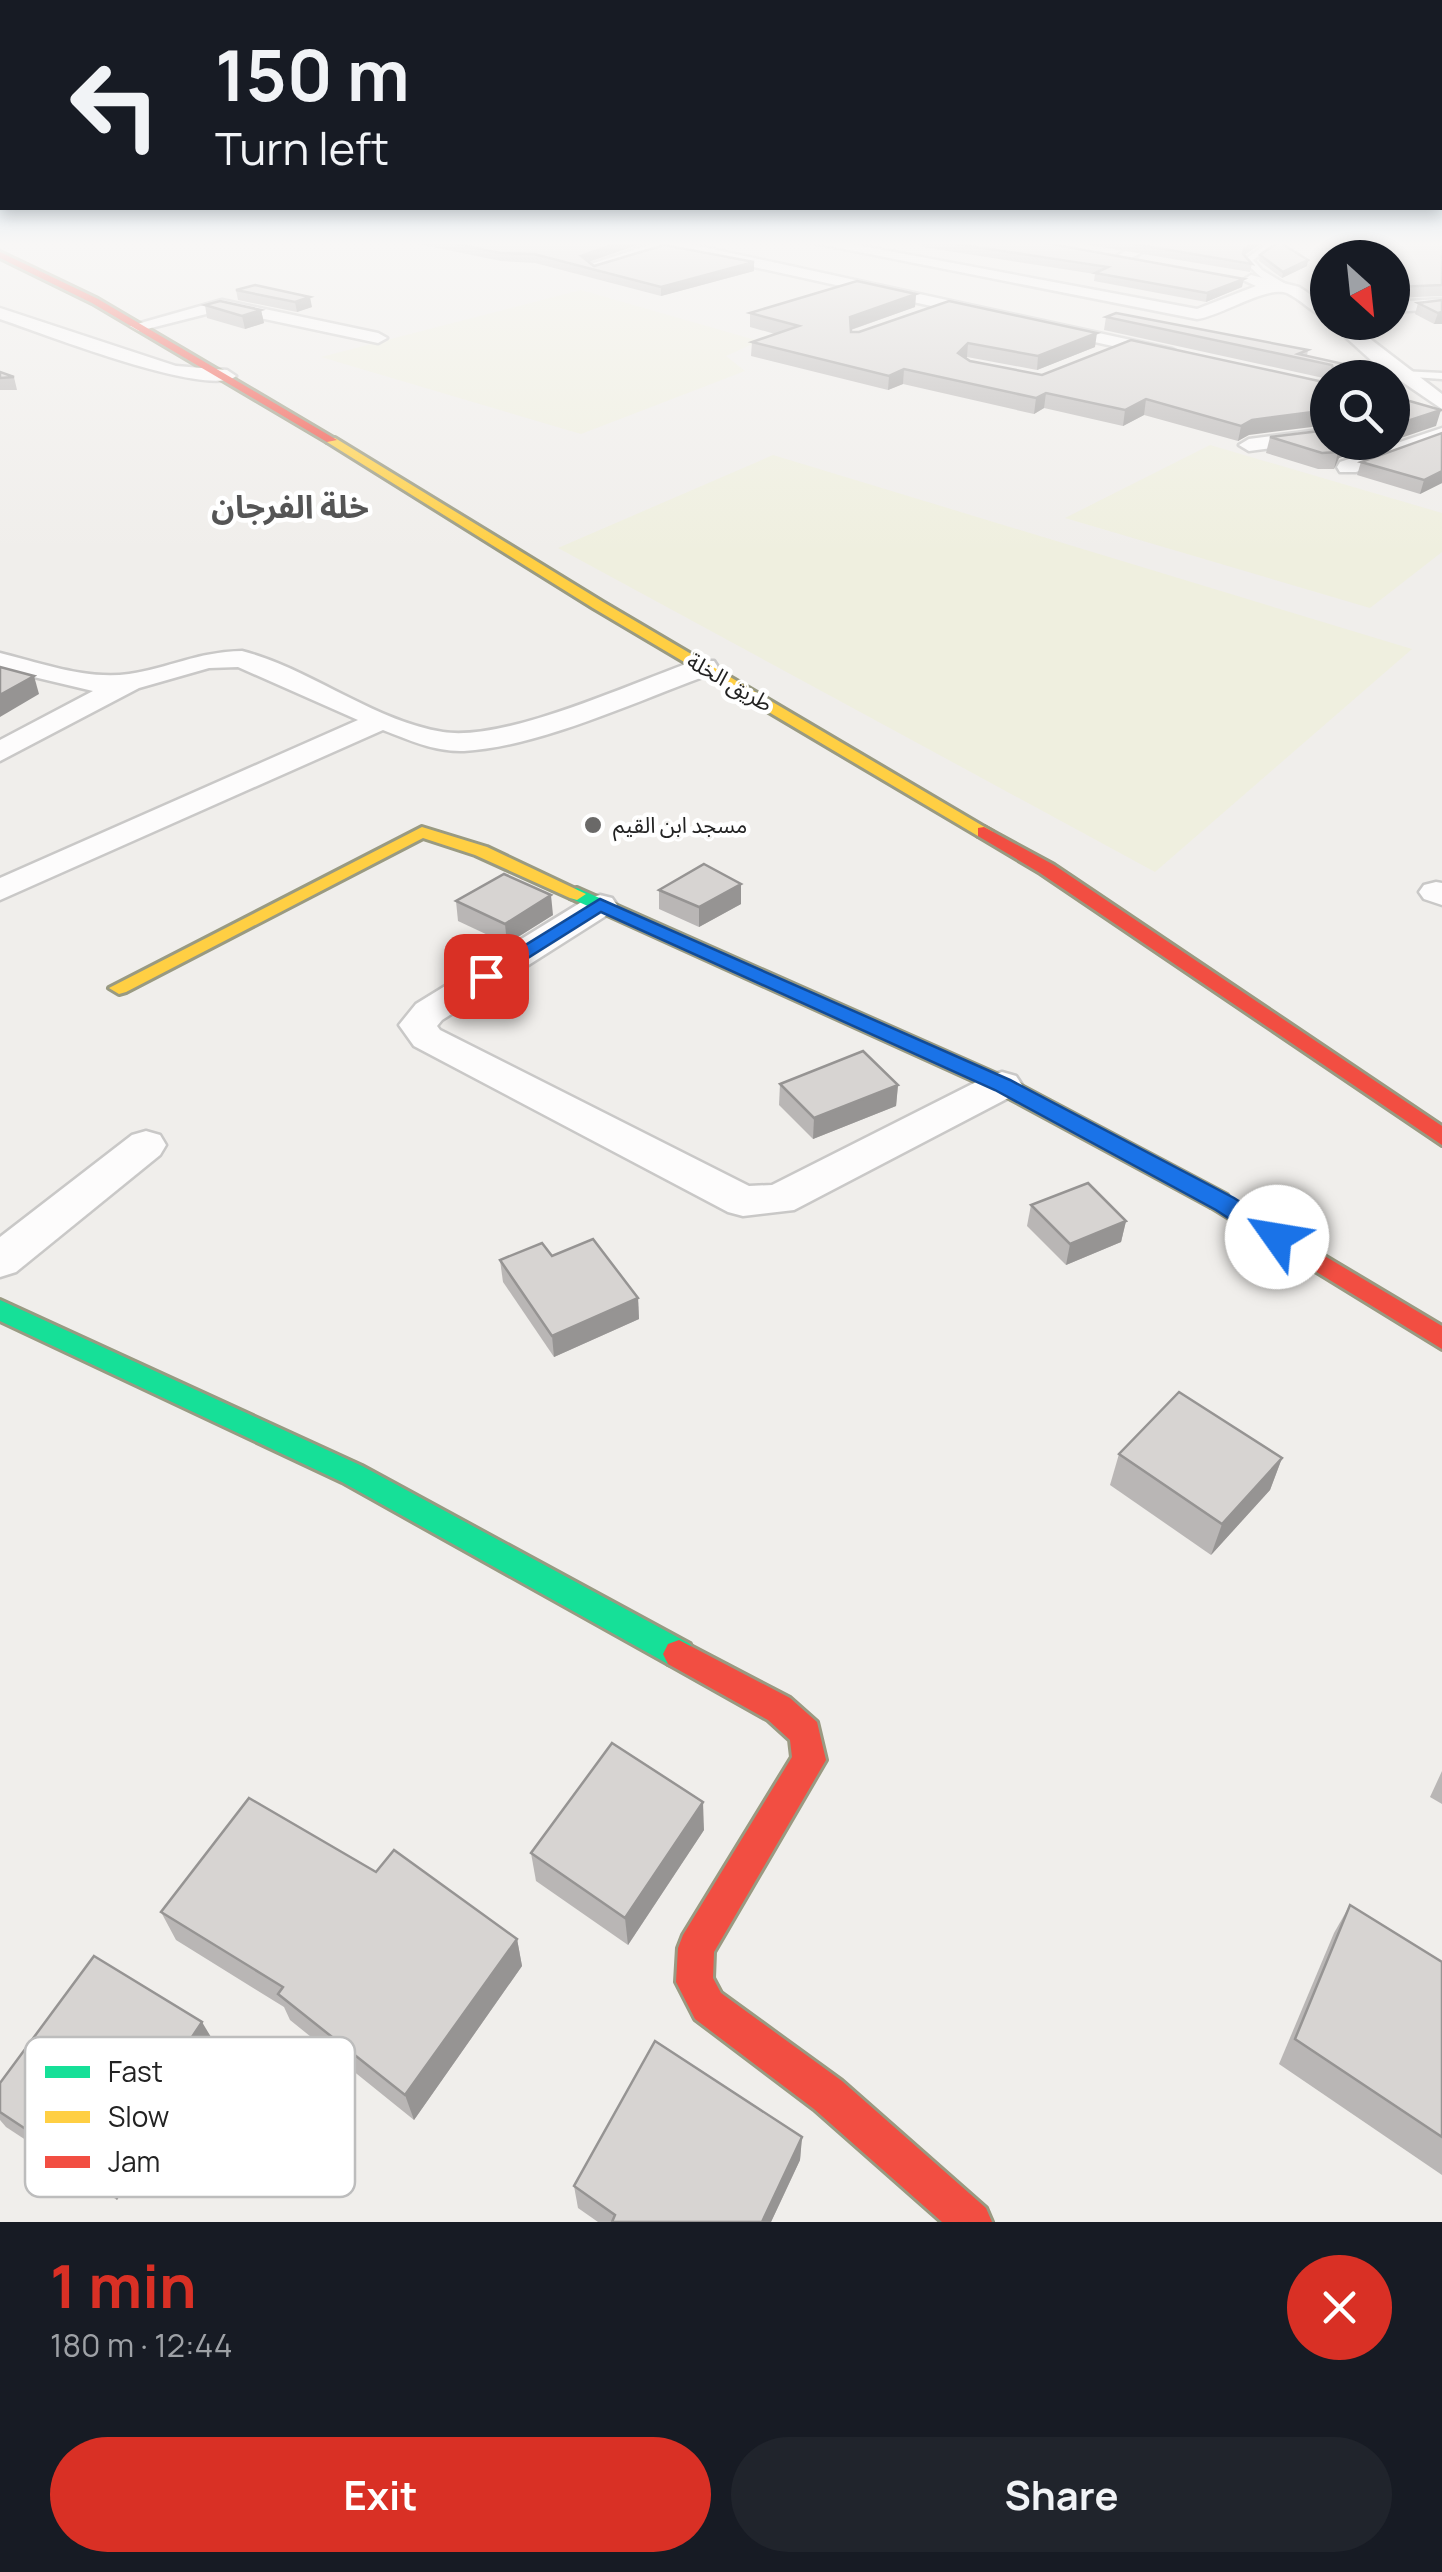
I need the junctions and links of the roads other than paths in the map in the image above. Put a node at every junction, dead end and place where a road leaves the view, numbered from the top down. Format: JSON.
{"nodes":[{"id":1,"x":100,"y":346,"type":"edge"},
{"id":2,"x":174,"y":346,"type":"edge"},
{"id":3,"x":1124,"y":346,"type":"edge"},
{"id":4,"x":1129,"y":346,"type":"edge"},
{"id":5,"x":1091,"y":359,"type":"edge"},
{"id":6,"x":1194,"y":359,"type":"edge"},
{"id":7,"x":1410,"y":374,"type":"edge"},
{"id":8,"x":227,"y":376,"type":"junction"},
{"id":9,"x":1442,"y":376,"type":"edge"},
{"id":10,"x":1410,"y":380,"type":"edge"},
{"id":11,"x":1442,"y":402,"type":"edge"},
{"id":12,"x":1410,"y":407,"type":"edge"},
{"id":13,"x":1442,"y":415,"type":"edge"},
{"id":14,"x":1410,"y":429,"type":"edge"},
{"id":15,"x":1442,"y":430,"type":"edge"},
{"id":16,"x":1310,"y":438,"type":"edge"},
{"id":17,"x":1250,"y":446,"type":"dead end"},
{"id":18,"x":1348,"y":466,"type":"dead end"},
{"id":19,"x":0,"y":662,"type":"edge"},
{"id":20,"x":704,"y":667,"type":"junction"},
{"id":21,"x":131,"y":682,"type":"junction"},
{"id":22,"x":382,"y":720,"type":"junction"},
{"id":23,"x":0,"y":752,"type":"edge"},
{"id":24,"x":0,"y":890,"type":"edge"},
{"id":25,"x":600,"y":905,"type":"junction"},
{"id":26,"x":119,"y":988,"type":"dead end"},
{"id":27,"x":1002,"y":1085,"type":"junction"},
{"id":28,"x":1442,"y":1137,"type":"edge"},
{"id":29,"x":146,"y":1145,"type":"dead end"},
{"id":30,"x":0,"y":1261,"type":"edge"},
{"id":31,"x":0,"y":1310,"type":"edge"},
{"id":32,"x":1442,"y":1339,"type":"edge"},
{"id":33,"x":972,"y":2222,"type":"edge"}],
"edges":[{"from":1,"to":8,"type":"street"},
{"from":2,"to":8,"type":"street","name":"طريق الخلة"},
{"from":3,"to":5,"type":"street"},
{"from":4,"to":6,"type":"street"},
{"from":7,"to":9,"type":"lane"},
{"from":8,"to":20,"type":"street","name":"طريق الخلة"},
{"from":10,"to":11,"type":"street"},
{"from":12,"to":13,"type":"street"},
{"from":14,"to":15,"type":"street"},
{"from":15,"to":18,"type":"street"},
{"from":16,"to":17,"type":"street"},
{"from":19,"to":21,"type":"street"},
{"from":20,"to":22,"type":"street"},
{"from":20,"to":28,"type":"street","name":"طريق الخلة"},
{"from":21,"to":22,"type":"street"},
{"from":21,"to":23,"type":"street"},
{"from":22,"to":24,"type":"street"},
{"from":25,"to":26,"type":"street"},
{"from":25,"to":27,"type":"street"},
{"from":25,"to":27,"type":"street"},
{"from":27,"to":32,"type":"street"},
{"from":29,"to":30,"type":"street"},
{"from":31,"to":33,"type":"street"}]}
